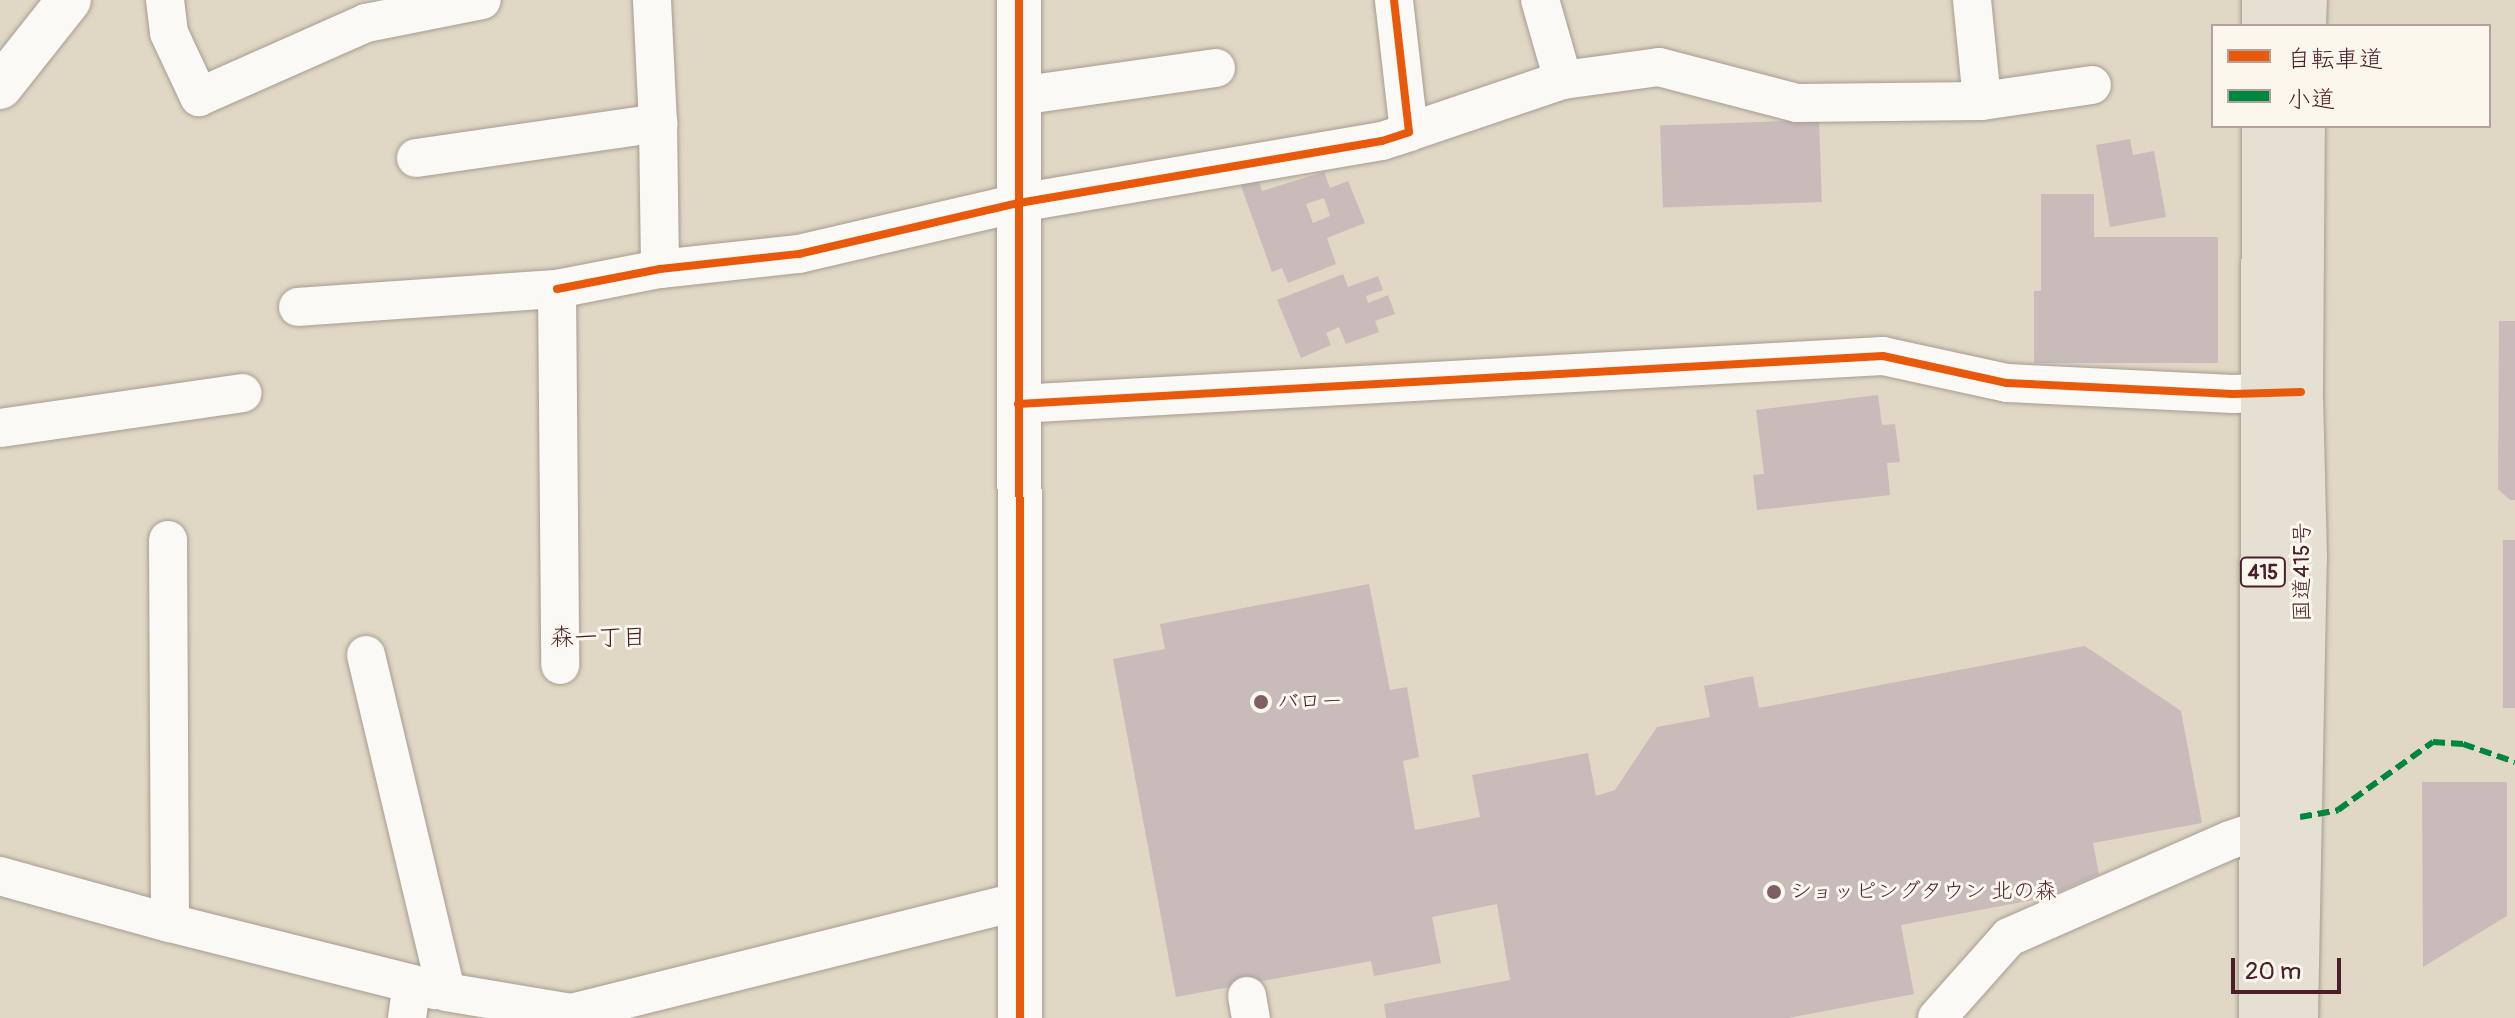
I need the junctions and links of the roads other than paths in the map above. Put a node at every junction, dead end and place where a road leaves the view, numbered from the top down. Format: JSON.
{"nodes":[{"id":1,"x":69,"y":0,"type":"edge"},
{"id":2,"x":165,"y":0,"type":"edge"},
{"id":3,"x":482,"y":0,"type":"edge"},
{"id":4,"x":652,"y":0,"type":"edge"},
{"id":5,"x":1019,"y":0,"type":"edge"},
{"id":6,"x":1394,"y":0,"type":"edge"},
{"id":7,"x":1540,"y":0,"type":"edge"},
{"id":8,"x":1972,"y":0,"type":"edge"},
{"id":9,"x":2264,"y":0,"type":"edge"},
{"id":10,"x":2305,"y":0,"type":"edge"},
{"id":11,"x":2264,"y":24,"type":"edge"},
{"id":12,"x":2304,"y":24,"type":"edge"},
{"id":13,"x":1216,"y":68,"type":"dead end"},
{"id":14,"x":1563,"y":80,"type":"junction"},
{"id":15,"x":2092,"y":85,"type":"dead end"},
{"id":16,"x":0,"y":87,"type":"edge"},
{"id":17,"x":1019,"y":96,"type":"junction"},
{"id":18,"x":1982,"y":101,"type":"junction"},
{"id":19,"x":658,"y":123,"type":"junction"},
{"id":20,"x":2264,"y":128,"type":"edge"},
{"id":21,"x":2303,"y":128,"type":"edge"},
{"id":22,"x":1409,"y":132,"type":"junction"},
{"id":23,"x":416,"y":158,"type":"dead end"},
{"id":24,"x":1019,"y":203,"type":"junction"},
{"id":25,"x":660,"y":269,"type":"junction"},
{"id":26,"x":557,"y":289,"type":"junction"},
{"id":27,"x":298,"y":307,"type":"dead end"},
{"id":28,"x":242,"y":393,"type":"dead end"},
{"id":29,"x":2282,"y":393,"type":"junction"},
{"id":30,"x":1018,"y":404,"type":"junction"},
{"id":31,"x":0,"y":428,"type":"edge"},
{"id":32,"x":168,"y":540,"type":"dead end"},
{"id":33,"x":366,"y":655,"type":"dead end"},
{"id":34,"x":560,"y":665,"type":"dead end"},
{"id":35,"x":2281,"y":823,"type":"junction"},
{"id":36,"x":0,"y":876,"type":"edge"},
{"id":37,"x":1019,"y":901,"type":"junction"},
{"id":38,"x":170,"y":923,"type":"junction"},
{"id":39,"x":422,"y":998,"type":"edge"},
{"id":40,"x":572,"y":1015,"type":"edge"},
{"id":41,"x":2283,"y":1017,"type":"edge"},
{"id":42,"x":1020,"y":1018,"type":"edge"},
{"id":43,"x":1937,"y":1018,"type":"edge"}],
"edges":[{"from":1,"to":16,"type":"street"},
{"from":2,"to":3,"type":"street"},
{"from":4,"to":19,"type":"street"},
{"from":5,"to":17,"type":"street"},
{"from":6,"to":22,"type":"street"},
{"from":7,"to":14,"type":"street"},
{"from":8,"to":18,"type":"street"},
{"from":9,"to":11,"type":"highway"},
{"from":10,"to":12,"type":"highway"},
{"from":13,"to":17,"type":"street"},
{"from":14,"to":18,"type":"street"},
{"from":14,"to":22,"type":"street"},
{"from":15,"to":18,"type":"street"},
{"from":17,"to":24,"type":"street"},
{"from":19,"to":23,"type":"street"},
{"from":19,"to":25,"type":"street"},
{"from":20,"to":29,"type":"highway","name":"国道415号","number":"415"},
{"from":21,"to":29,"type":"highway","name":"国道415号","number":"415"},
{"from":22,"to":24,"type":"street"},
{"from":24,"to":25,"type":"street"},
{"from":24,"to":30,"type":"street"},
{"from":25,"to":26,"type":"street"},
{"from":26,"to":27,"type":"street"},
{"from":26,"to":34,"type":"street"},
{"from":28,"to":31,"type":"street"},
{"from":29,"to":30,"type":"street"},
{"from":29,"to":35,"type":"highway","name":"国道415号","number":"415"},
{"from":30,"to":37,"type":"street"},
{"from":32,"to":38,"type":"street"},
{"from":33,"to":39,"type":"street"},
{"from":35,"to":41,"type":"highway","name":"国道415号","number":"415"},
{"from":35,"to":43,"type":"street"},
{"from":36,"to":38,"type":"street"},
{"from":37,"to":40,"type":"street"},
{"from":37,"to":42,"type":"street"},
{"from":38,"to":39,"type":"street"},
{"from":39,"to":40,"type":"street"}]}
